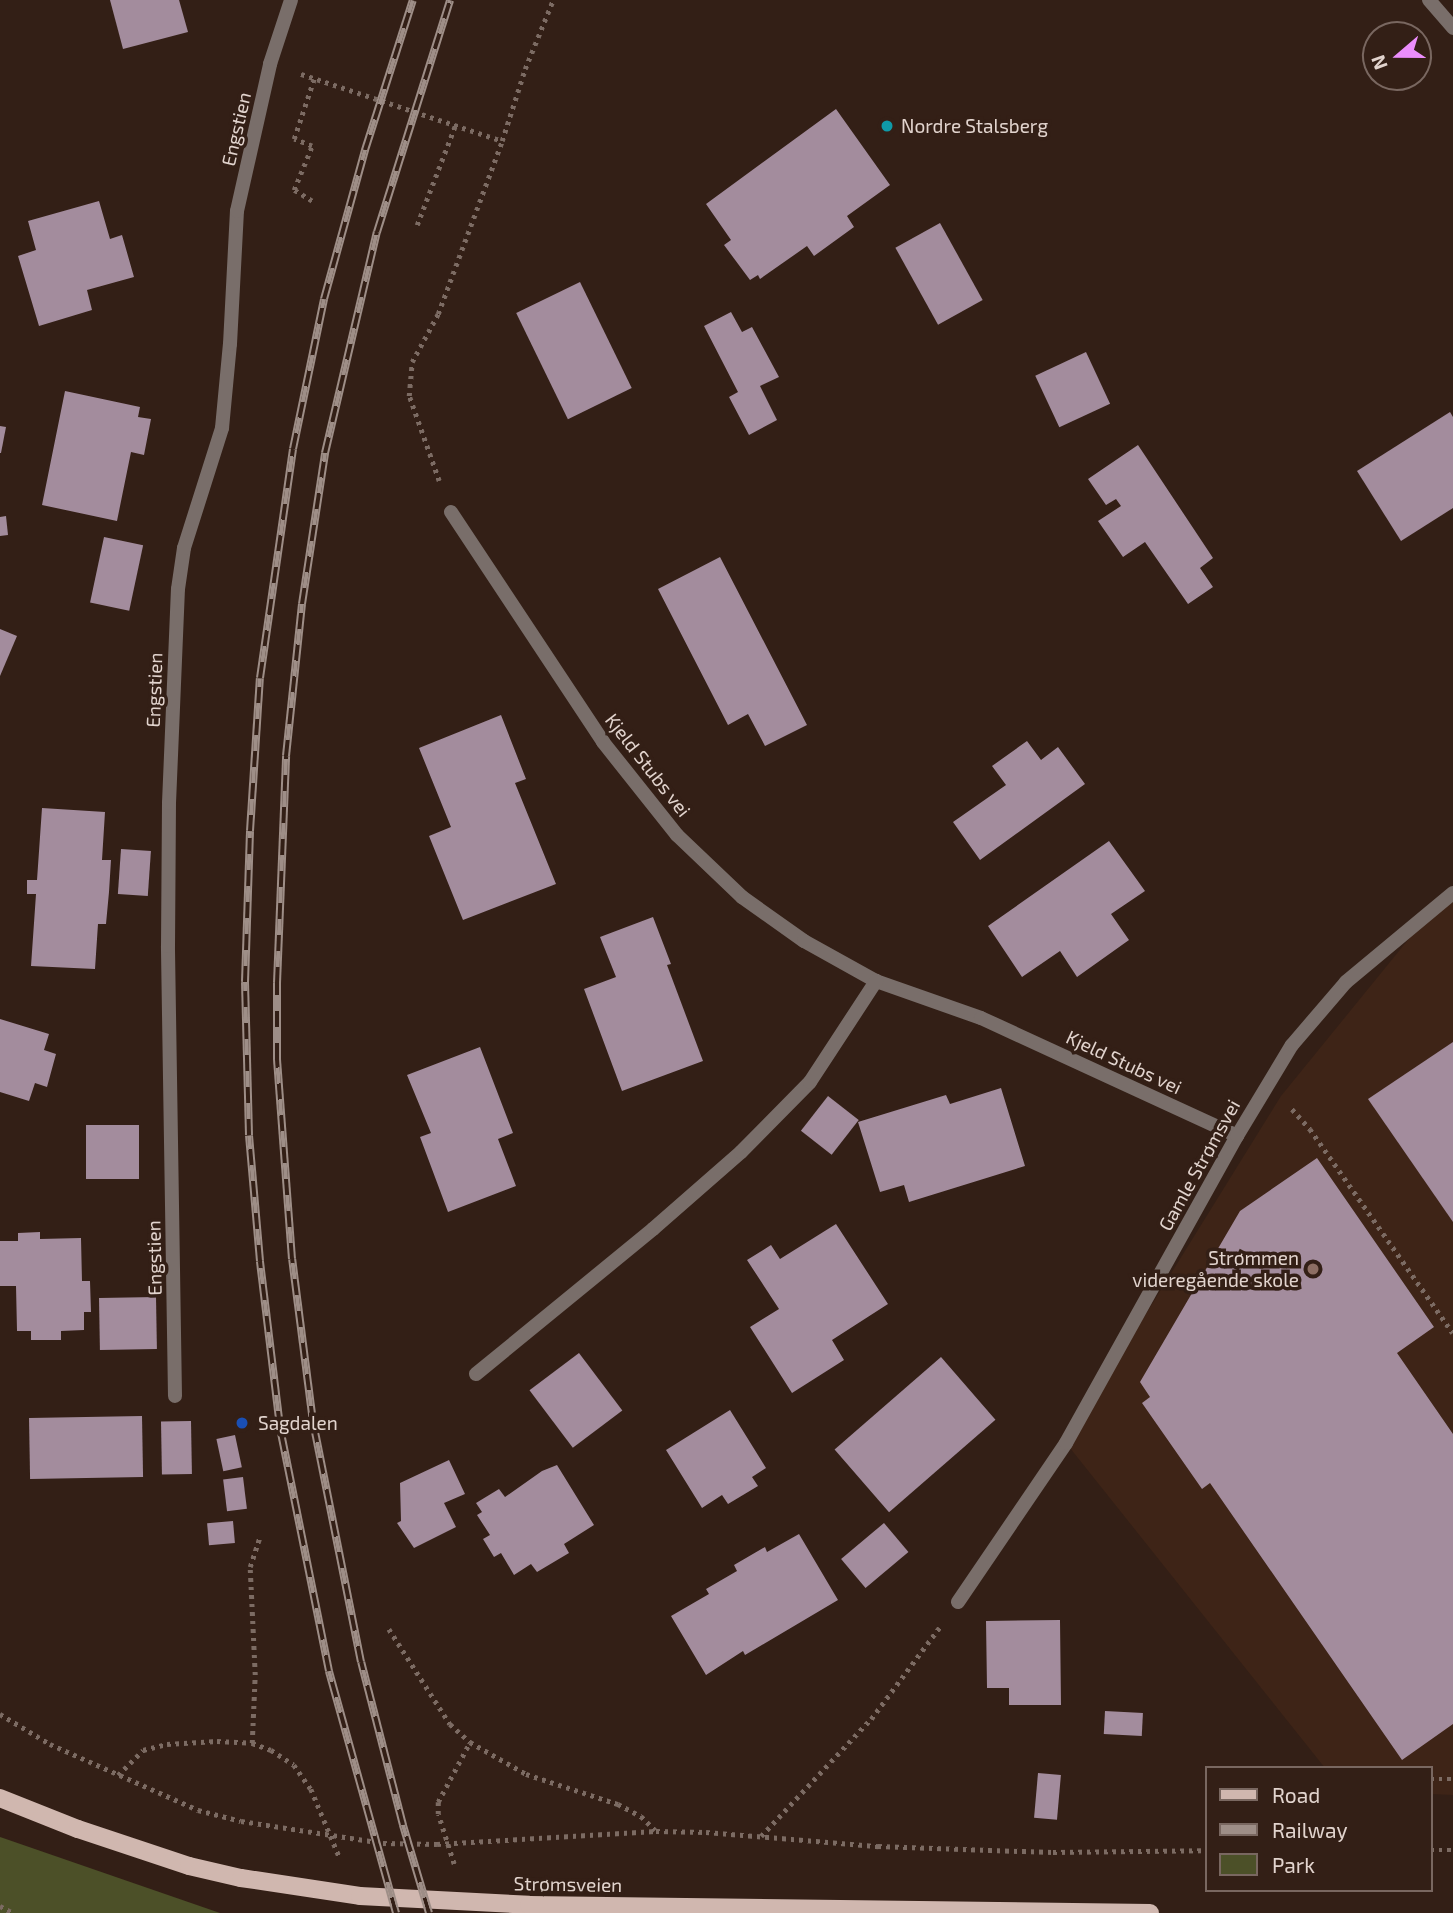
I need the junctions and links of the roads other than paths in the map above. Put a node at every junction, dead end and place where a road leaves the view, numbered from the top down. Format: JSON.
{"nodes":[{"id":1,"x":291,"y":0,"type":"edge"},
{"id":2,"x":1429,"y":0,"type":"edge"},
{"id":3,"x":1453,"y":28,"type":"edge"},
{"id":4,"x":451,"y":512,"type":"road end"},
{"id":5,"x":1453,"y":892,"type":"edge"},
{"id":6,"x":876,"y":981,"type":"junction"},
{"id":7,"x":1237,"y":1136,"type":"junction"},
{"id":8,"x":476,"y":1374,"type":"dead end"},
{"id":9,"x":175,"y":1396,"type":"dead end"},
{"id":10,"x":958,"y":1602,"type":"road end"},
{"id":11,"x":0,"y":1798,"type":"edge"},
{"id":12,"x":1150,"y":1913,"type":"edge"}],
"edges":[{"from":1,"to":9,"type":"street","name":"Engstien"},
{"from":2,"to":3,"type":"street"},
{"from":4,"to":6,"type":"street","name":"Kjeld Stubs vei"},
{"from":5,"to":7,"type":"street","name":"Gamle Strømsvei"},
{"from":6,"to":7,"type":"street","name":"Kjeld Stubs vei"},
{"from":6,"to":8,"type":"street"},
{"from":7,"to":10,"type":"street","name":"Gamle Strømsvei"},
{"from":11,"to":12,"type":"main road","name":"Strømsveien"}]}
